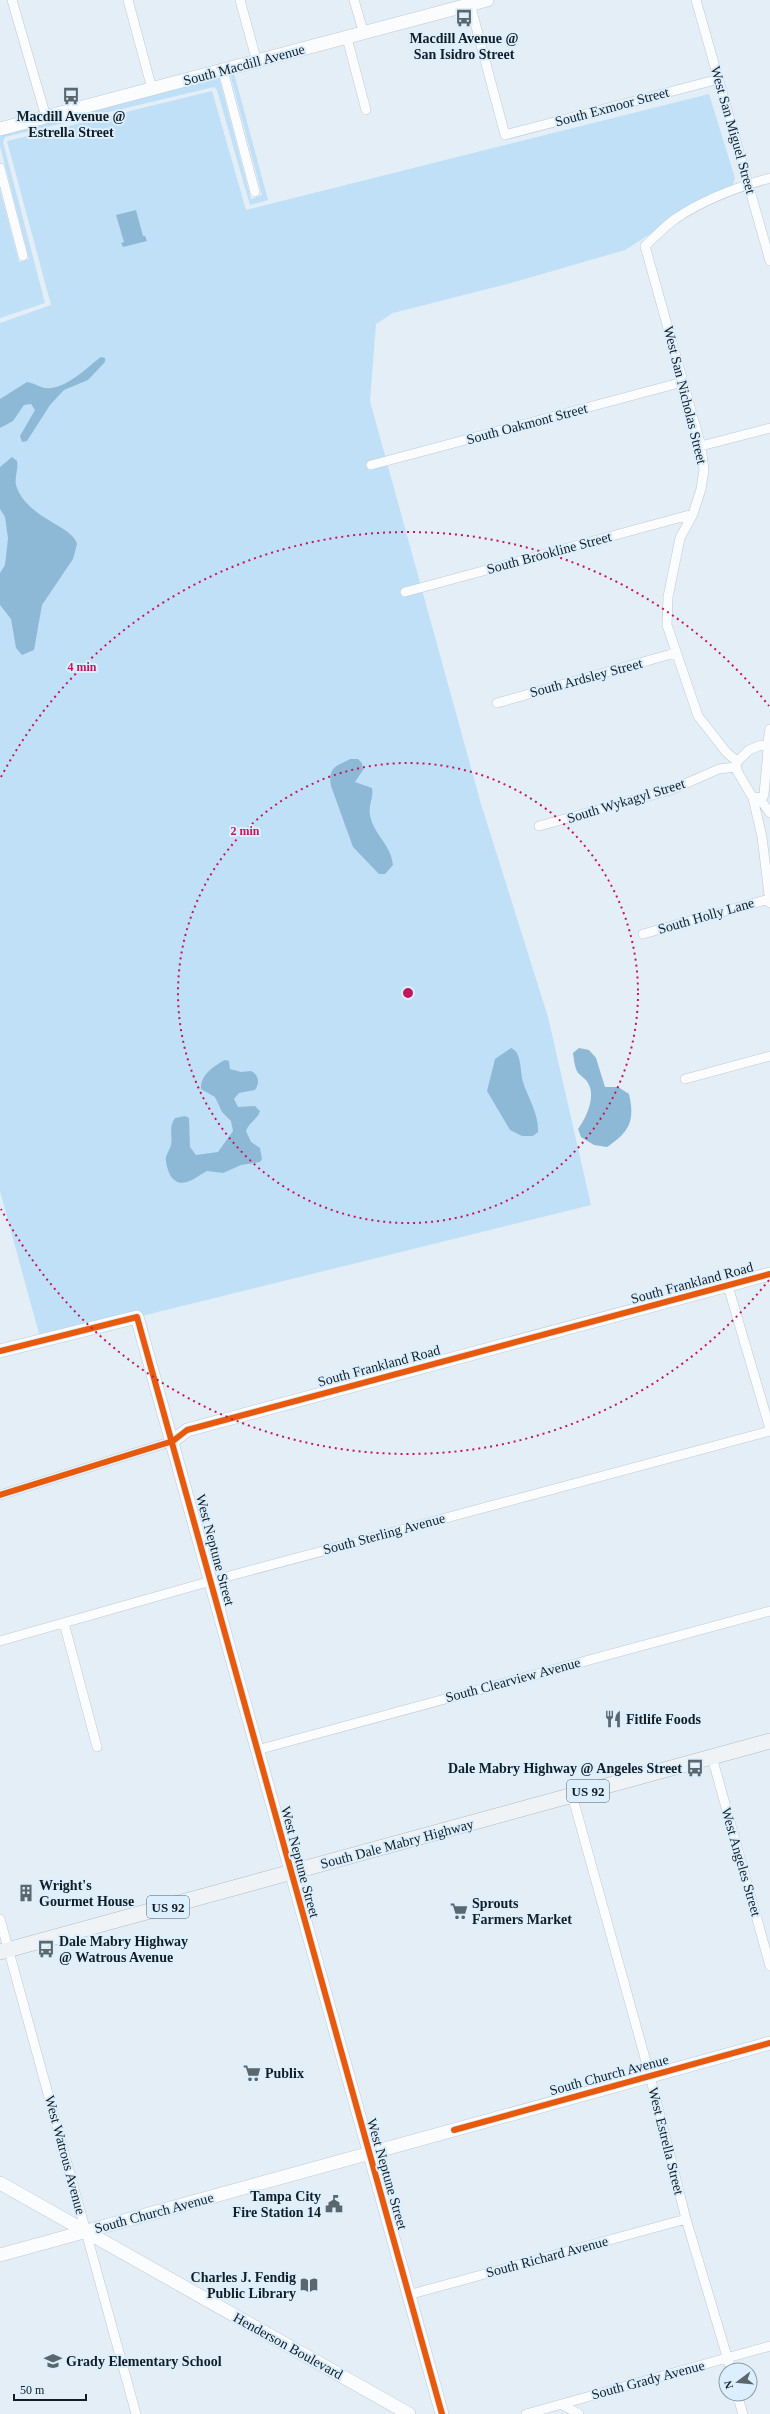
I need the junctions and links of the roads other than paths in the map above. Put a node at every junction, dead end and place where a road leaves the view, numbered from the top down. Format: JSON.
{"nodes":[{"id":1,"x":12,"y":0,"type":"edge"},
{"id":2,"x":128,"y":0,"type":"edge"},
{"id":3,"x":240,"y":0,"type":"edge"},
{"id":4,"x":354,"y":0,"type":"edge"},
{"id":5,"x":487,"y":0,"type":"edge"},
{"id":6,"x":696,"y":0,"type":"edge"},
{"id":7,"x":470,"y":2,"type":"edge"},
{"id":8,"x":364,"y":34,"type":"junction"},
{"id":9,"x":347,"y":38,"type":"junction"},
{"id":10,"x":257,"y":62,"type":"junction"},
{"id":11,"x":223,"y":71,"type":"junction"},
{"id":12,"x":719,"y":79,"type":"junction"},
{"id":13,"x":152,"y":89,"type":"junction"},
{"id":14,"x":366,"y":110,"type":"dead end"},
{"id":15,"x":46,"y":117,"type":"junction"},
{"id":16,"x":0,"y":130,"type":"edge"},
{"id":17,"x":0,"y":168,"type":"edge"},
{"id":18,"x":770,"y":178,"type":"edge"},
{"id":19,"x":748,"y":184,"type":"junction"},
{"id":20,"x":255,"y":192,"type":"dead end"},
{"id":21,"x":23,"y":256,"type":"dead end"},
{"id":22,"x":770,"y":261,"type":"edge"},
{"id":23,"x":683,"y":382,"type":"junction"},
{"id":24,"x":770,"y":428,"type":"edge"},
{"id":25,"x":701,"y":446,"type":"junction"},
{"id":26,"x":371,"y":465,"type":"dead end"},
{"id":27,"x":693,"y":514,"type":"junction"},
{"id":28,"x":405,"y":592,"type":"dead end"},
{"id":29,"x":675,"y":654,"type":"junction"},
{"id":30,"x":497,"y":703,"type":"dead end"},
{"id":31,"x":770,"y":729,"type":"edge"},
{"id":32,"x":767,"y":747,"type":"junction"},
{"id":33,"x":736,"y":764,"type":"junction"},
{"id":34,"x":756,"y":798,"type":"junction"},
{"id":35,"x":770,"y":813,"type":"edge"},
{"id":36,"x":539,"y":826,"type":"dead end"},
{"id":37,"x":770,"y":901,"type":"edge"},
{"id":38,"x":643,"y":934,"type":"dead end"},
{"id":39,"x":770,"y":1056,"type":"edge"},
{"id":40,"x":685,"y":1078,"type":"dead end"},
{"id":41,"x":770,"y":1274,"type":"edge"},
{"id":42,"x":728,"y":1286,"type":"junction"},
{"id":43,"x":0,"y":1351,"type":"edge"},
{"id":44,"x":770,"y":1430,"type":"edge"},
{"id":45,"x":173,"y":1442,"type":"junction"},
{"id":46,"x":0,"y":1495,"type":"edge"},
{"id":47,"x":211,"y":1581,"type":"junction"},
{"id":48,"x":770,"y":1611,"type":"edge"},
{"id":49,"x":64,"y":1623,"type":"junction"},
{"id":50,"x":0,"y":1641,"type":"edge"},
{"id":51,"x":770,"y":1741,"type":"edge"},
{"id":52,"x":97,"y":1747,"type":"dead end"},
{"id":53,"x":257,"y":1750,"type":"junction"},
{"id":54,"x":712,"y":1757,"type":"junction"},
{"id":55,"x":572,"y":1795,"type":"junction"},
{"id":56,"x":290,"y":1873,"type":"junction"},
{"id":57,"x":0,"y":1919,"type":"edge"},
{"id":58,"x":4,"y":1951,"type":"edge"},
{"id":59,"x":770,"y":1966,"type":"edge"},
{"id":60,"x":770,"y":2043,"type":"edge"},
{"id":61,"x":650,"y":2076,"type":"junction"},
{"id":62,"x":368,"y":2154,"type":"junction"},
{"id":63,"x":0,"y":2183,"type":"edge"},
{"id":64,"x":686,"y":2219,"type":"junction"},
{"id":65,"x":86,"y":2232,"type":"junction"},
{"id":66,"x":0,"y":2255,"type":"edge"},
{"id":67,"x":408,"y":2296,"type":"junction"},
{"id":68,"x":770,"y":2346,"type":"edge"},
{"id":69,"x":727,"y":2358,"type":"junction"},
{"id":70,"x":728,"y":2362,"type":"edge"},
{"id":71,"x":739,"y":2402,"type":"edge"},
{"id":72,"x":561,"y":2404,"type":"junction"},
{"id":73,"x":136,"y":2414,"type":"edge"},
{"id":74,"x":409,"y":2414,"type":"edge"},
{"id":75,"x":442,"y":2414,"type":"edge"},
{"id":76,"x":526,"y":2414,"type":"edge"},
{"id":77,"x":579,"y":2414,"type":"edge"},
{"id":78,"x":743,"y":2414,"type":"edge"}],
"edges":[{"from":1,"to":15,"type":"street"},
{"from":2,"to":13,"type":"street"},
{"from":3,"to":10,"type":"street"},
{"from":4,"to":8,"type":"street"},
{"from":5,"to":7,"type":"street","name":"South Macdill Avenue"},
{"from":6,"to":12,"type":"street","name":"West San Miguel Street"},
{"from":7,"to":8,"type":"street","name":"South Macdill Avenue"},
{"from":7,"to":12,"type":"street","name":"South Exmoor Street"},
{"from":8,"to":9,"type":"street","name":"South Macdill Avenue"},
{"from":9,"to":10,"type":"street","name":"South Macdill Avenue"},
{"from":9,"to":14,"type":"street"},
{"from":10,"to":11,"type":"street","name":"South Macdill Avenue"},
{"from":11,"to":13,"type":"street","name":"South Macdill Avenue"},
{"from":11,"to":20,"type":"street"},
{"from":12,"to":19,"type":"street","name":"West San Miguel Street"},
{"from":13,"to":15,"type":"street","name":"South Macdill Avenue"},
{"from":15,"to":16,"type":"street","name":"South Macdill Avenue"},
{"from":17,"to":21,"type":"street"},
{"from":18,"to":19,"type":"street"},
{"from":19,"to":22,"type":"street","name":"West San Miguel Street"},
{"from":19,"to":23,"type":"street","name":"West San Nicholas Street"},
{"from":23,"to":25,"type":"street","name":"West San Nicholas Street"},
{"from":23,"to":26,"type":"street","name":"South Oakmont Street"},
{"from":24,"to":25,"type":"street"},
{"from":25,"to":27,"type":"street","name":"West San Nicholas Street"},
{"from":27,"to":28,"type":"street","name":"South Brookline Street"},
{"from":27,"to":29,"type":"street","name":"West San Nicholas Street"},
{"from":29,"to":30,"type":"street","name":"South Ardsley Street"},
{"from":29,"to":33,"type":"street","name":"West San Nicholas Street"},
{"from":31,"to":32,"type":"street"},
{"from":32,"to":33,"type":"street"},
{"from":32,"to":34,"type":"street"},
{"from":33,"to":34,"type":"street","name":"West San Nicholas Street"},
{"from":33,"to":36,"type":"street","name":"South Wykagyl Street"},
{"from":34,"to":35,"type":"street"},
{"from":34,"to":37,"type":"street"},
{"from":37,"to":38,"type":"street","name":"South Holly Lane"},
{"from":39,"to":40,"type":"street"},
{"from":41,"to":42,"type":"street","name":"South Frankland Road"},
{"from":42,"to":44,"type":"street"},
{"from":42,"to":45,"type":"street","name":"South Frankland Road"},
{"from":43,"to":45,"type":"street","name":"West Neptune Street"},
{"from":44,"to":47,"type":"street","name":"South Sterling Avenue"},
{"from":45,"to":46,"type":"street","name":"South Frankland Road"},
{"from":45,"to":47,"type":"street","name":"West Neptune Street"},
{"from":47,"to":49,"type":"street","name":"South Sterling Avenue"},
{"from":47,"to":53,"type":"street","name":"West Neptune Street"},
{"from":48,"to":53,"type":"street","name":"South Clearview Avenue"},
{"from":49,"to":50,"type":"street","name":"South Sterling Avenue"},
{"from":49,"to":52,"type":"street"},
{"from":51,"to":54,"type":"main road","name":"South Dale Mabry Highway","number":"US 92"},
{"from":53,"to":56,"type":"street","name":"West Neptune Street"},
{"from":54,"to":55,"type":"main road","name":"South Dale Mabry Highway","number":"US 92"},
{"from":54,"to":59,"type":"street","name":"West Angeles Street"},
{"from":55,"to":56,"type":"main road","name":"South Dale Mabry Highway","number":"US 92"},
{"from":55,"to":61,"type":"street","name":"West Estrella Street"},
{"from":56,"to":58,"type":"main road","name":"South Dale Mabry Highway","number":"US 92"},
{"from":56,"to":62,"type":"street","name":"West Neptune Street"},
{"from":57,"to":58,"type":"street","name":"West Watrous Avenue"},
{"from":58,"to":65,"type":"street","name":"West Watrous Avenue"},
{"from":60,"to":61,"type":"street","name":"South Church Avenue"},
{"from":61,"to":62,"type":"street","name":"South Church Avenue"},
{"from":61,"to":64,"type":"street","name":"West Estrella Street"},
{"from":62,"to":65,"type":"street","name":"South Church Avenue"},
{"from":62,"to":67,"type":"street","name":"West Neptune Street"},
{"from":63,"to":65,"type":"street","name":"Henderson Boulevard"},
{"from":64,"to":67,"type":"street","name":"South Richard Avenue"},
{"from":64,"to":69,"type":"street","name":"West Estrella Street"},
{"from":65,"to":66,"type":"street","name":"South Church Avenue"},
{"from":65,"to":73,"type":"street","name":"West Watrous Avenue"},
{"from":65,"to":74,"type":"street","name":"Henderson Boulevard"},
{"from":67,"to":75,"type":"street","name":"West Neptune Street"},
{"from":68,"to":69,"type":"street","name":"South Grady Avenue"},
{"from":69,"to":70,"type":"street","name":"West Estrella Street"},
{"from":69,"to":72,"type":"street","name":"South Grady Avenue"},
{"from":71,"to":78,"type":"street"},
{"from":72,"to":76,"type":"street","name":"South Grady Avenue"},
{"from":72,"to":77,"type":"street"}]}
